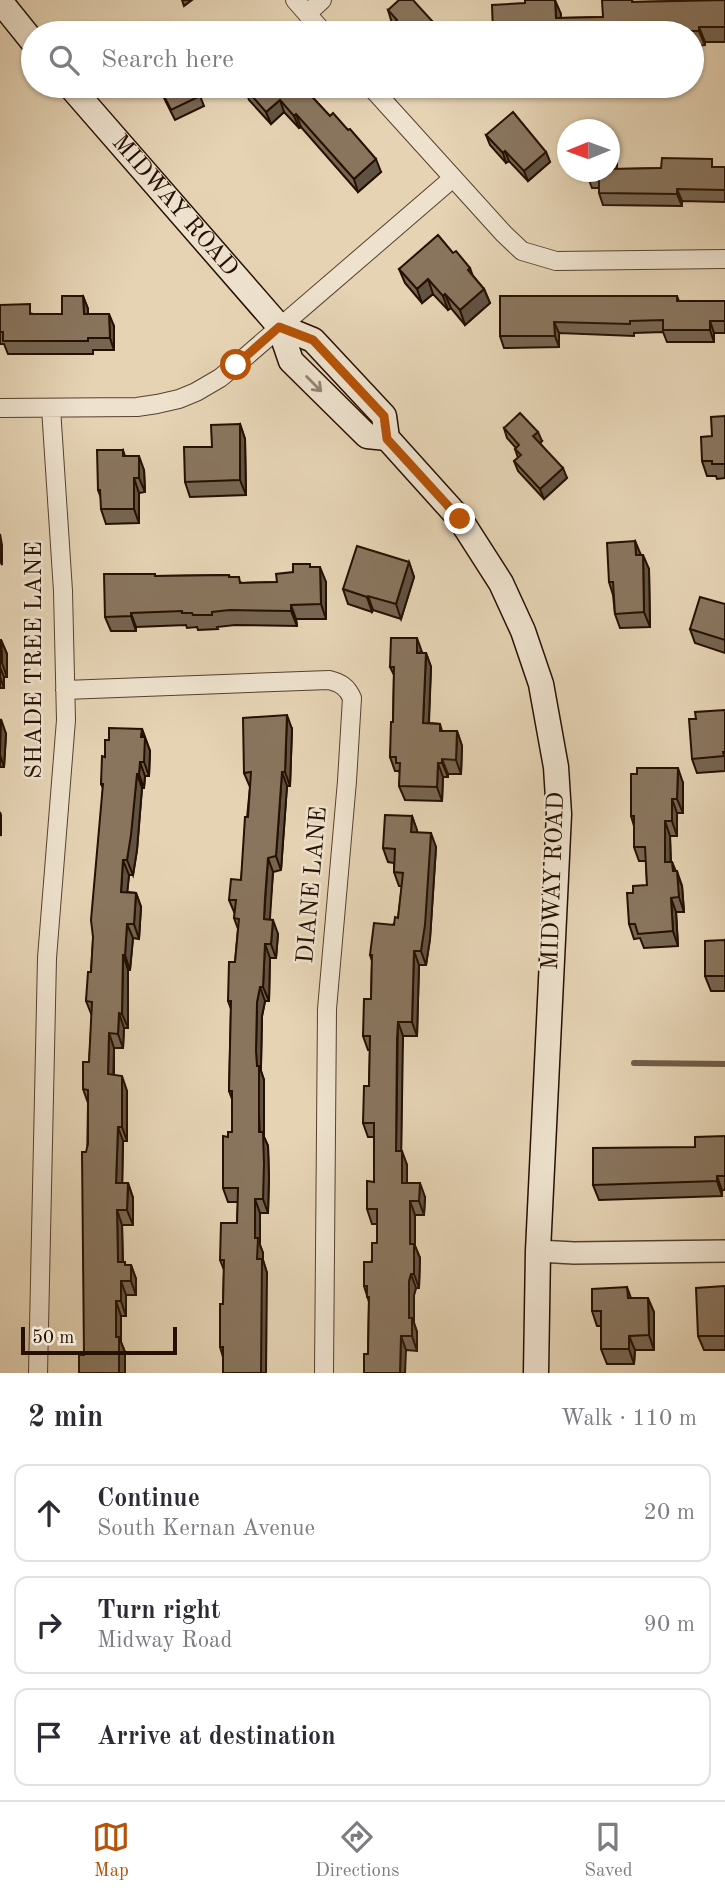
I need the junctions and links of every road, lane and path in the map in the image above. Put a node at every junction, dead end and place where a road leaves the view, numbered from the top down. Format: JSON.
{"nodes":[{"id":1,"x":322,"y":0,"type":"edge"},
{"id":2,"x":0,"y":1,"type":"edge"},
{"id":3,"x":301,"y":7,"type":"edge"},
{"id":4,"x":313,"y":21,"type":"edge"},
{"id":5,"x":21,"y":27,"type":"edge"},
{"id":6,"x":80,"y":98,"type":"edge"},
{"id":7,"x":381,"y":98,"type":"edge"},
{"id":8,"x":453,"y":178,"type":"junction"},
{"id":9,"x":725,"y":259,"type":"edge"},
{"id":10,"x":279,"y":327,"type":"junction"},
{"id":11,"x":0,"y":408,"type":"edge"},
{"id":12,"x":51,"y":408,"type":"junction"},
{"id":13,"x":65,"y":690,"type":"junction"},
{"id":14,"x":538,"y":1251,"type":"junction"},
{"id":15,"x":725,"y":1251,"type":"edge"},
{"id":16,"x":38,"y":1373,"type":"edge"},
{"id":17,"x":324,"y":1373,"type":"edge"},
{"id":18,"x":536,"y":1373,"type":"edge"}],
"edges":[{"from":1,"to":3,"type":"street"},
{"from":2,"to":5,"type":"main road"},
{"from":3,"to":4,"type":"street"},
{"from":6,"to":10,"type":"main road","name":"MIDWAY ROAD"},
{"from":7,"to":8,"type":"street"},
{"from":8,"to":9,"type":"street"},
{"from":8,"to":10,"type":"street"},
{"from":10,"to":12,"type":"street"},
{"from":10,"to":14,"type":"main road","name":"MIDWAY ROAD"},
{"from":11,"to":12,"type":"street"},
{"from":12,"to":13,"type":"street","name":"SHADE TREE LANE"},
{"from":13,"to":16,"type":"street","name":"SHADE TREE LANE"},
{"from":13,"to":17,"type":"street","name":"DIANE LANE"},
{"from":14,"to":15,"type":"street"},
{"from":14,"to":18,"type":"main road","name":"MIDWAY ROAD"}]}
